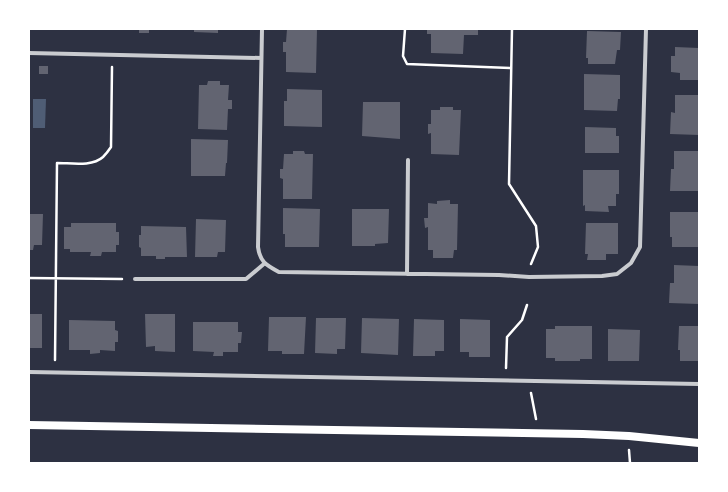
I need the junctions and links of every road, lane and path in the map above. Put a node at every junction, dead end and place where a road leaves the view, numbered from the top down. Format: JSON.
{"nodes":[{"id":1,"x":262,"y":29,"type":"edge"},
{"id":2,"x":404,"y":29,"type":"edge"},
{"id":3,"x":512,"y":29,"type":"edge"},
{"id":4,"x":646,"y":29,"type":"edge"},
{"id":5,"x":29,"y":53,"type":"edge"},
{"id":6,"x":112,"y":55,"type":"junction"},
{"id":7,"x":261,"y":58,"type":"junction"},
{"id":8,"x":511,"y":68,"type":"junction"},
{"id":9,"x":408,"y":160,"type":"dead end"},
{"id":10,"x":265,"y":263,"type":"junction"},
{"id":11,"x":530,"y":266,"type":"dead end"},
{"id":12,"x":407,"y":274,"type":"junction"},
{"id":13,"x":29,"y":278,"type":"edge"},
{"id":14,"x":57,"y":279,"type":"junction"},
{"id":15,"x":135,"y":280,"type":"joint"},
{"id":16,"x":527,"y":305,"type":"dead end"},
{"id":17,"x":29,"y":372,"type":"edge"},
{"id":18,"x":55,"y":372,"type":"junction"},
{"id":19,"x":507,"y":380,"type":"junction"},
{"id":20,"x":532,"y":381,"type":"junction"},
{"id":21,"x":699,"y":384,"type":"edge"},
{"id":22,"x":29,"y":425,"type":"edge"},
{"id":23,"x":539,"y":434,"type":"junction"},
{"id":24,"x":699,"y":443,"type":"edge"}],
"edges":[{"from":1,"to":7,"type":"street"},
{"from":2,"to":8,"type":"path"},
{"from":3,"to":8,"type":"path"},
{"from":4,"to":12,"type":"street"},
{"from":5,"to":6,"type":"street"},
{"from":6,"to":7,"type":"street"},
{"from":6,"to":14,"type":"path"},
{"from":7,"to":10,"type":"street"},
{"from":8,"to":11,"type":"path"},
{"from":9,"to":12,"type":"street"},
{"from":10,"to":12,"type":"street"},
{"from":10,"to":15,"type":"street"},
{"from":13,"to":14,"type":"path"},
{"from":14,"to":15,"type":"path"},
{"from":14,"to":18,"type":"path"},
{"from":16,"to":19,"type":"path"},
{"from":17,"to":18,"type":"street"},
{"from":18,"to":19,"type":"street"},
{"from":19,"to":20,"type":"street"},
{"from":20,"to":21,"type":"street"},
{"from":20,"to":23,"type":"path"},
{"from":22,"to":23,"type":"main road"},
{"from":23,"to":24,"type":"main road"}]}
